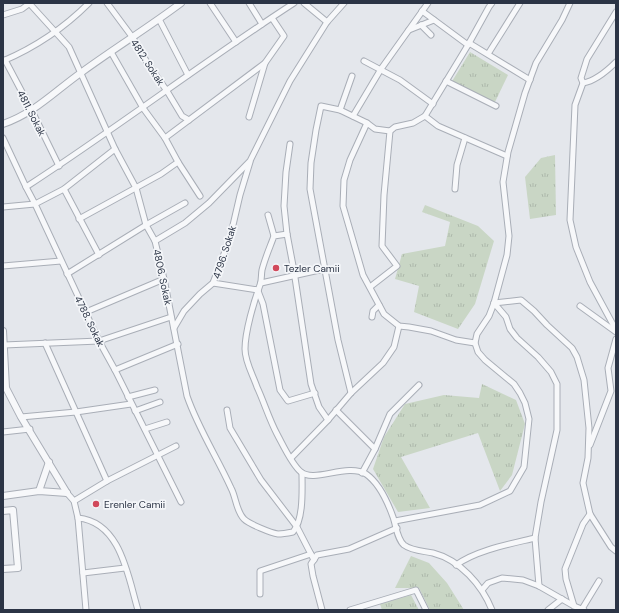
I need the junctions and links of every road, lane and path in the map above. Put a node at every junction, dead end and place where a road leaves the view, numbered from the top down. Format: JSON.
{"nodes":[{"id":1,"x":29,"y":3,"type":"edge"},
{"id":2,"x":89,"y":3,"type":"edge"},
{"id":3,"x":107,"y":3,"type":"edge"},
{"id":4,"x":181,"y":3,"type":"edge"},
{"id":5,"x":210,"y":3,"type":"edge"},
{"id":6,"x":249,"y":3,"type":"edge"},
{"id":7,"x":294,"y":3,"type":"edge"},
{"id":8,"x":304,"y":3,"type":"edge"},
{"id":9,"x":344,"y":3,"type":"edge"},
{"id":10,"x":428,"y":3,"type":"edge"},
{"id":11,"x":492,"y":3,"type":"edge"},
{"id":12,"x":520,"y":3,"type":"edge"},
{"id":13,"x":570,"y":3,"type":"edge"},
{"id":14,"x":422,"y":11,"type":"junction"},
{"id":15,"x":616,"y":12,"type":"edge"},
{"id":16,"x":3,"y":15,"type":"edge"},
{"id":17,"x":272,"y":18,"type":"junction"},
{"id":18,"x":160,"y":19,"type":"junction"},
{"id":19,"x":434,"y":20,"type":"junction"},
{"id":20,"x":327,"y":22,"type":"junction"},
{"id":21,"x":262,"y":24,"type":"junction"},
{"id":22,"x":421,"y":25,"type":"junction"},
{"id":23,"x":408,"y":30,"type":"junction"},
{"id":24,"x":57,"y":32,"type":"junction"},
{"id":25,"x":432,"y":35,"type":"dead end"},
{"id":26,"x":133,"y":38,"type":"junction"},
{"id":27,"x":236,"y":42,"type":"junction"},
{"id":28,"x":469,"y":44,"type":"junction"},
{"id":29,"x":112,"y":52,"type":"junction"},
{"id":30,"x":488,"y":54,"type":"junction"},
{"id":31,"x":4,"y":60,"type":"edge"},
{"id":32,"x":364,"y":61,"type":"dead end"},
{"id":33,"x":616,"y":62,"type":"edge"},
{"id":34,"x":265,"y":63,"type":"junction"},
{"id":35,"x":381,"y":69,"type":"junction"},
{"id":36,"x":81,"y":72,"type":"junction"},
{"id":37,"x":188,"y":75,"type":"junction"},
{"id":38,"x":352,"y":76,"type":"dead end"},
{"id":39,"x":530,"y":80,"type":"junction"},
{"id":40,"x":446,"y":81,"type":"junction"},
{"id":41,"x":583,"y":83,"type":"junction"},
{"id":42,"x":167,"y":91,"type":"junction"},
{"id":43,"x":433,"y":104,"type":"junction"},
{"id":44,"x":496,"y":106,"type":"dead end"},
{"id":45,"x":143,"y":108,"type":"junction"},
{"id":46,"x":340,"y":110,"type":"junction"},
{"id":47,"x":32,"y":111,"type":"junction"},
{"id":48,"x":353,"y":116,"type":"junction"},
{"id":49,"x":425,"y":116,"type":"junction"},
{"id":50,"x":249,"y":117,"type":"dead end"},
{"id":51,"x":189,"y":120,"type":"junction"},
{"id":52,"x":367,"y":123,"type":"junction"},
{"id":53,"x":3,"y":124,"type":"edge"},
{"id":54,"x":390,"y":131,"type":"junction"},
{"id":55,"x":108,"y":132,"type":"junction"},
{"id":56,"x":3,"y":138,"type":"edge"},
{"id":57,"x":166,"y":138,"type":"junction"},
{"id":58,"x":465,"y":138,"type":"junction"},
{"id":59,"x":290,"y":144,"type":"dead end"},
{"id":60,"x":115,"y":149,"type":"junction"},
{"id":61,"x":507,"y":156,"type":"junction"},
{"id":62,"x":250,"y":161,"type":"junction"},
{"id":63,"x":178,"y":162,"type":"junction"},
{"id":64,"x":59,"y":166,"type":"junction"},
{"id":65,"x":26,"y":187,"type":"junction"},
{"id":66,"x":136,"y":188,"type":"junction"},
{"id":67,"x":64,"y":189,"type":"junction"},
{"id":68,"x":456,"y":189,"type":"dead end"},
{"id":69,"x":200,"y":196,"type":"dead end"},
{"id":70,"x":185,"y":203,"type":"dead end"},
{"id":71,"x":35,"y":204,"type":"junction"},
{"id":72,"x":3,"y":207,"type":"edge"},
{"id":73,"x":268,"y":215,"type":"dead end"},
{"id":74,"x":79,"y":219,"type":"junction"},
{"id":75,"x":146,"y":225,"type":"junction"},
{"id":76,"x":287,"y":234,"type":"junction"},
{"id":77,"x":274,"y":236,"type":"junction"},
{"id":78,"x":155,"y":241,"type":"junction"},
{"id":79,"x":99,"y":255,"type":"junction"},
{"id":80,"x":61,"y":261,"type":"junction"},
{"id":81,"x":3,"y":266,"type":"edge"},
{"id":82,"x":324,"y":269,"type":"junction"},
{"id":83,"x":67,"y":274,"type":"junction"},
{"id":84,"x":294,"y":277,"type":"junction"},
{"id":85,"x":164,"y":279,"type":"junction"},
{"id":86,"x":214,"y":283,"type":"junction"},
{"id":87,"x":261,"y":283,"type":"junction"},
{"id":88,"x":370,"y":287,"type":"junction"},
{"id":89,"x":258,"y":290,"type":"junction"},
{"id":90,"x":494,"y":303,"type":"junction"},
{"id":91,"x":379,"y":305,"type":"junction"},
{"id":92,"x":580,"y":306,"type":"dead end"},
{"id":93,"x":86,"y":312,"type":"junction"},
{"id":94,"x":171,"y":317,"type":"junction"},
{"id":95,"x":372,"y":317,"type":"dead end"},
{"id":96,"x":399,"y":326,"type":"junction"},
{"id":97,"x":174,"y":328,"type":"junction"},
{"id":98,"x":616,"y":331,"type":"edge"},
{"id":99,"x":3,"y":332,"type":"edge"},
{"id":100,"x":616,"y":339,"type":"edge"},
{"id":101,"x":99,"y":341,"type":"junction"},
{"id":102,"x":45,"y":343,"type":"junction"},
{"id":103,"x":475,"y":343,"type":"junction"},
{"id":104,"x":178,"y":344,"type":"junction"},
{"id":105,"x":4,"y":345,"type":"junction"},
{"id":106,"x":115,"y":370,"type":"junction"},
{"id":107,"x":419,"y":385,"type":"dead end"},
{"id":108,"x":155,"y":390,"type":"dead end"},
{"id":109,"x":315,"y":393,"type":"junction"},
{"id":110,"x":352,"y":393,"type":"junction"},
{"id":111,"x":128,"y":397,"type":"junction"},
{"id":112,"x":160,"y":402,"type":"dead end"},
{"id":113,"x":132,"y":404,"type":"junction"},
{"id":114,"x":227,"y":410,"type":"dead end"},
{"id":115,"x":336,"y":410,"type":"junction"},
{"id":116,"x":136,"y":411,"type":"junction"},
{"id":117,"x":76,"y":412,"type":"junction"},
{"id":118,"x":21,"y":417,"type":"junction"},
{"id":119,"x":328,"y":420,"type":"junction"},
{"id":120,"x":167,"y":422,"type":"dead end"},
{"id":121,"x":30,"y":429,"type":"junction"},
{"id":122,"x":144,"y":430,"type":"junction"},
{"id":123,"x":3,"y":432,"type":"edge"},
{"id":124,"x":176,"y":446,"type":"dead end"},
{"id":125,"x":375,"y":449,"type":"junction"},
{"id":126,"x":588,"y":449,"type":"junction"},
{"id":127,"x":157,"y":455,"type":"junction"},
{"id":128,"x":291,"y":458,"type":"junction"},
{"id":129,"x":50,"y":462,"type":"junction"},
{"id":130,"x":302,"y":473,"type":"junction"},
{"id":131,"x":362,"y":473,"type":"junction"},
{"id":132,"x":107,"y":482,"type":"junction"},
{"id":133,"x":39,"y":492,"type":"junction"},
{"id":134,"x":68,"y":493,"type":"junction"},
{"id":135,"x":3,"y":496,"type":"edge"},
{"id":136,"x":74,"y":501,"type":"junction"},
{"id":137,"x":181,"y":502,"type":"dead end"},
{"id":138,"x":3,"y":511,"type":"edge"},
{"id":139,"x":590,"y":514,"type":"junction"},
{"id":140,"x":78,"y":518,"type":"junction"},
{"id":141,"x":395,"y":521,"type":"junction"},
{"id":142,"x":297,"y":527,"type":"junction"},
{"id":143,"x":397,"y":528,"type":"junction"},
{"id":144,"x":535,"y":538,"type":"junction"},
{"id":145,"x":616,"y":551,"type":"edge"},
{"id":146,"x":311,"y":554,"type":"junction"},
{"id":147,"x":314,"y":560,"type":"junction"},
{"id":148,"x":456,"y":565,"type":"junction"},
{"id":149,"x":125,"y":568,"type":"junction"},
{"id":150,"x":3,"y":569,"type":"edge"},
{"id":151,"x":83,"y":573,"type":"junction"},
{"id":152,"x":599,"y":582,"type":"dead end"},
{"id":153,"x":539,"y":586,"type":"junction"},
{"id":154,"x":482,"y":590,"type":"junction"},
{"id":155,"x":260,"y":594,"type":"dead end"},
{"id":156,"x":562,"y":599,"type":"junction"},
{"id":157,"x":574,"y":606,"type":"junction"},
{"id":158,"x":583,"y":609,"type":"edge"},
{"id":159,"x":86,"y":610,"type":"edge"},
{"id":160,"x":138,"y":610,"type":"edge"},
{"id":161,"x":322,"y":610,"type":"edge"},
{"id":162,"x":350,"y":610,"type":"edge"},
{"id":163,"x":426,"y":610,"type":"edge"},
{"id":164,"x":492,"y":610,"type":"edge"},
{"id":165,"x":548,"y":610,"type":"edge"}],
"edges":[{"from":1,"to":16,"type":"street"},
{"from":1,"to":24,"type":"street","name":"4806. Sokak"},
{"from":2,"to":24,"type":"street"},
{"from":3,"to":26,"type":"street","name":"4812. Sokak"},
{"from":4,"to":18,"type":"street"},
{"from":5,"to":27,"type":"street"},
{"from":6,"to":21,"type":"street"},
{"from":7,"to":17,"type":"street"},
{"from":8,"to":20,"type":"street"},
{"from":9,"to":20,"type":"street"},
{"from":10,"to":14,"type":"street"},
{"from":11,"to":28,"type":"street"},
{"from":12,"to":30,"type":"street"},
{"from":13,"to":39,"type":"street"},
{"from":14,"to":19,"type":"street"},
{"from":14,"to":23,"type":"street"},
{"from":15,"to":41,"type":"street"},
{"from":17,"to":21,"type":"street"},
{"from":17,"to":34,"type":"street"},
{"from":18,"to":26,"type":"street"},
{"from":18,"to":37,"type":"street"},
{"from":19,"to":22,"type":"street"},
{"from":19,"to":28,"type":"street"},
{"from":20,"to":62,"type":"street"},
{"from":21,"to":27,"type":"street"},
{"from":22,"to":23,"type":"street"},
{"from":22,"to":25,"type":"street"},
{"from":23,"to":35,"type":"street"},
{"from":24,"to":31,"type":"street"},
{"from":24,"to":36,"type":"street","name":"4806. Sokak"},
{"from":26,"to":29,"type":"street"},
{"from":26,"to":42,"type":"street","name":"4812. Sokak"},
{"from":27,"to":37,"type":"street"},
{"from":28,"to":30,"type":"street"},
{"from":28,"to":40,"type":"street"},
{"from":29,"to":36,"type":"street"},
{"from":29,"to":45,"type":"street"},
{"from":30,"to":39,"type":"street"},
{"from":31,"to":47,"type":"street","name":"4811. Sokak"},
{"from":32,"to":35,"type":"street"},
{"from":33,"to":41,"type":"street"},
{"from":34,"to":50,"type":"street"},
{"from":34,"to":51,"type":"street"},
{"from":35,"to":43,"type":"street"},
{"from":35,"to":48,"type":"street"},
{"from":36,"to":47,"type":"street"},
{"from":36,"to":55,"type":"street","name":"4806. Sokak"},
{"from":37,"to":42,"type":"street"},
{"from":38,"to":46,"type":"street"},
{"from":39,"to":61,"type":"street"},
{"from":40,"to":43,"type":"street"},
{"from":40,"to":44,"type":"street"},
{"from":41,"to":98,"type":"street"},
{"from":42,"to":45,"type":"street"},
{"from":42,"to":51,"type":"street","name":"4812. Sokak"},
{"from":43,"to":49,"type":"street"},
{"from":45,"to":55,"type":"street"},
{"from":45,"to":57,"type":"street"},
{"from":46,"to":48,"type":"street"},
{"from":46,"to":82,"type":"street"},
{"from":47,"to":53,"type":"street"},
{"from":47,"to":64,"type":"street","name":"4811. Sokak"},
{"from":48,"to":52,"type":"street"},
{"from":49,"to":54,"type":"street"},
{"from":49,"to":58,"type":"street"},
{"from":51,"to":57,"type":"street"},
{"from":52,"to":54,"type":"street"},
{"from":52,"to":88,"type":"street"},
{"from":54,"to":88,"type":"street"},
{"from":55,"to":60,"type":"street","name":"4806. Sokak"},
{"from":55,"to":64,"type":"street"},
{"from":56,"to":65,"type":"street","name":"4788. Sokak"},
{"from":57,"to":63,"type":"street"},
{"from":58,"to":61,"type":"street"},
{"from":58,"to":68,"type":"street"},
{"from":59,"to":76,"type":"street"},
{"from":60,"to":66,"type":"street","name":"4806. Sokak"},
{"from":60,"to":67,"type":"street"},
{"from":61,"to":90,"type":"street"},
{"from":62,"to":78,"type":"street"},
{"from":62,"to":86,"type":"street","name":"4796. Sokak"},
{"from":63,"to":66,"type":"street"},
{"from":63,"to":69,"type":"street"},
{"from":64,"to":65,"type":"street"},
{"from":65,"to":71,"type":"street","name":"4788. Sokak"},
{"from":66,"to":74,"type":"street"},
{"from":66,"to":75,"type":"street","name":"4806. Sokak"},
{"from":67,"to":71,"type":"street"},
{"from":67,"to":74,"type":"street"},
{"from":70,"to":75,"type":"street"},
{"from":71,"to":72,"type":"street"},
{"from":71,"to":80,"type":"street","name":"4788. Sokak"},
{"from":73,"to":77,"type":"street"},
{"from":74,"to":79,"type":"street"},
{"from":75,"to":78,"type":"street","name":"4806. Sokak"},
{"from":75,"to":79,"type":"street"},
{"from":76,"to":77,"type":"street"},
{"from":76,"to":84,"type":"street"},
{"from":77,"to":87,"type":"street"},
{"from":78,"to":85,"type":"street","name":"4806. Sokak"},
{"from":79,"to":83,"type":"street"},
{"from":80,"to":81,"type":"street"},
{"from":80,"to":83,"type":"street","name":"4788. Sokak"},
{"from":82,"to":84,"type":"street"},
{"from":82,"to":110,"type":"street"},
{"from":83,"to":93,"type":"street","name":"4788. Sokak"},
{"from":84,"to":87,"type":"street"},
{"from":84,"to":109,"type":"street"},
{"from":85,"to":93,"type":"street"},
{"from":85,"to":94,"type":"street","name":"4806. Sokak"},
{"from":86,"to":89,"type":"street"},
{"from":86,"to":97,"type":"street","name":"4796. Sokak"},
{"from":87,"to":89,"type":"street"},
{"from":88,"to":91,"type":"street"},
{"from":89,"to":109,"type":"street"},
{"from":89,"to":128,"type":"street"},
{"from":90,"to":103,"type":"street"},
{"from":90,"to":126,"type":"street"},
{"from":90,"to":144,"type":"street"},
{"from":91,"to":95,"type":"street"},
{"from":91,"to":96,"type":"street"},
{"from":92,"to":98,"type":"street"},
{"from":93,"to":101,"type":"street","name":"4788. Sokak"},
{"from":94,"to":97,"type":"street","name":"4806. Sokak"},
{"from":94,"to":101,"type":"street"},
{"from":96,"to":103,"type":"street"},
{"from":96,"to":110,"type":"street"},
{"from":97,"to":104,"type":"street","name":"4806. Sokak"},
{"from":99,"to":105,"type":"street"},
{"from":100,"to":126,"type":"street"},
{"from":101,"to":102,"type":"street"},
{"from":101,"to":106,"type":"street","name":"4788. Sokak"},
{"from":102,"to":105,"type":"street"},
{"from":102,"to":117,"type":"street"},
{"from":103,"to":141,"type":"street"},
{"from":104,"to":106,"type":"street"},
{"from":104,"to":142,"type":"street","name":"4806. Sokak"},
{"from":105,"to":118,"type":"street"},
{"from":106,"to":111,"type":"street","name":"4788. Sokak"},
{"from":107,"to":125,"type":"street"},
{"from":108,"to":111,"type":"street"},
{"from":109,"to":119,"type":"street"},
{"from":110,"to":115,"type":"street"},
{"from":111,"to":113,"type":"street","name":"4788. Sokak"},
{"from":112,"to":116,"type":"street"},
{"from":113,"to":116,"type":"street","name":"4788. Sokak"},
{"from":113,"to":117,"type":"street"},
{"from":114,"to":142,"type":"street"},
{"from":115,"to":119,"type":"street"},
{"from":115,"to":125,"type":"street"},
{"from":116,"to":122,"type":"street","name":"4788. Sokak"},
{"from":117,"to":118,"type":"street"},
{"from":117,"to":132,"type":"street"},
{"from":118,"to":121,"type":"street"},
{"from":119,"to":128,"type":"street"},
{"from":120,"to":122,"type":"street"},
{"from":121,"to":123,"type":"street"},
{"from":121,"to":129,"type":"street"},
{"from":122,"to":127,"type":"street","name":"4788. Sokak"},
{"from":124,"to":127,"type":"street"},
{"from":125,"to":131,"type":"street"},
{"from":126,"to":139,"type":"street"},
{"from":127,"to":132,"type":"street"},
{"from":127,"to":137,"type":"street","name":"4788. Sokak"},
{"from":128,"to":130,"type":"street"},
{"from":129,"to":133,"type":"street"},
{"from":129,"to":134,"type":"street"},
{"from":130,"to":131,"type":"street"},
{"from":130,"to":142,"type":"street"},
{"from":131,"to":141,"type":"street"},
{"from":132,"to":136,"type":"street"},
{"from":133,"to":134,"type":"street"},
{"from":133,"to":135,"type":"street"},
{"from":134,"to":136,"type":"street"},
{"from":136,"to":140,"type":"street"},
{"from":138,"to":150,"type":"street"},
{"from":139,"to":145,"type":"street"},
{"from":139,"to":157,"type":"street"},
{"from":140,"to":149,"type":"street"},
{"from":140,"to":151,"type":"street"},
{"from":141,"to":143,"type":"street"},
{"from":142,"to":146,"type":"street"},
{"from":143,"to":147,"type":"street"},
{"from":143,"to":148,"type":"street"},
{"from":144,"to":148,"type":"street"},
{"from":144,"to":153,"type":"street"},
{"from":146,"to":147,"type":"street"},
{"from":146,"to":155,"type":"street"},
{"from":147,"to":161,"type":"street"},
{"from":148,"to":154,"type":"street"},
{"from":149,"to":151,"type":"street"},
{"from":149,"to":160,"type":"street"},
{"from":151,"to":159,"type":"street"},
{"from":152,"to":158,"type":"street"},
{"from":153,"to":154,"type":"street"},
{"from":153,"to":156,"type":"street"},
{"from":154,"to":164,"type":"street"},
{"from":156,"to":157,"type":"street"},
{"from":156,"to":165,"type":"street"},
{"from":157,"to":158,"type":"street"},
{"from":162,"to":163,"type":"street"}]}
